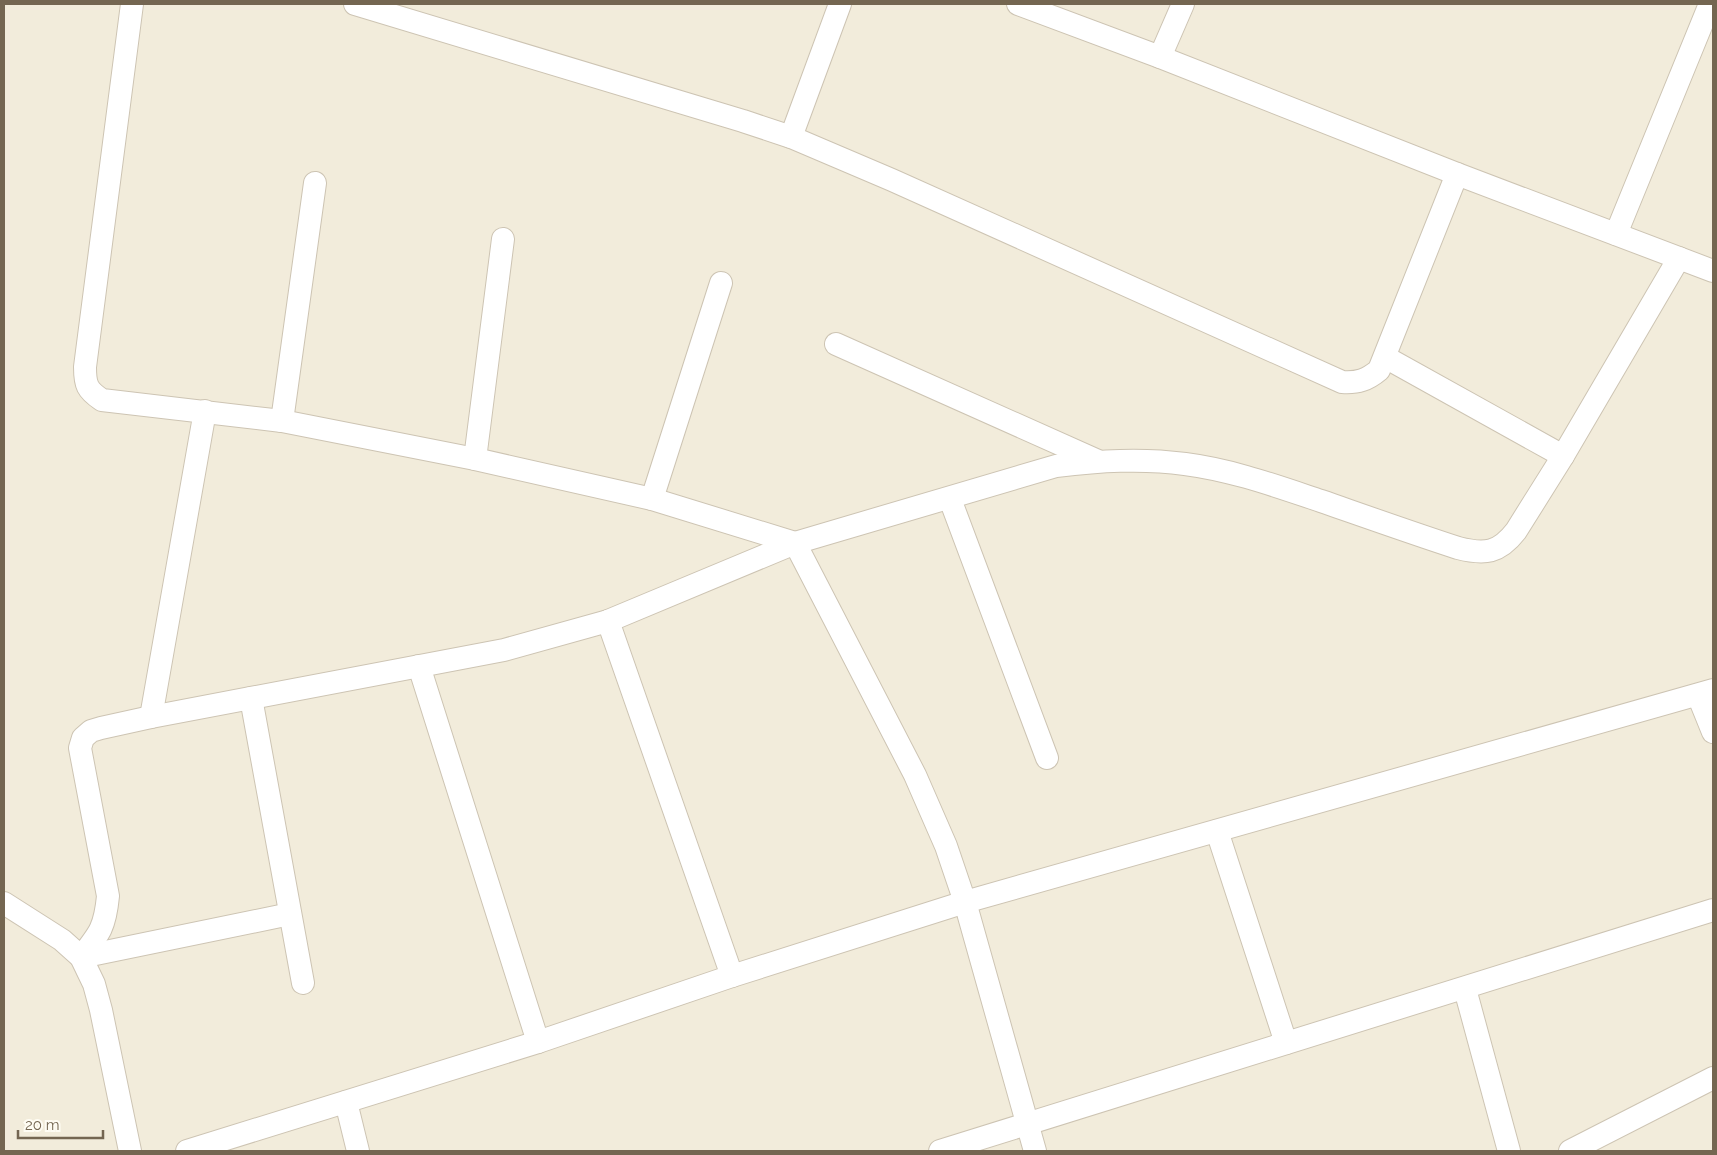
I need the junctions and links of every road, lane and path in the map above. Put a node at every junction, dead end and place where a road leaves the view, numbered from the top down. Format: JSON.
{"nodes":[{"id":1,"x":132,"y":4,"type":"edge"},
{"id":2,"x":355,"y":4,"type":"edge"},
{"id":3,"x":840,"y":4,"type":"edge"},
{"id":4,"x":1018,"y":4,"type":"edge"},
{"id":5,"x":1183,"y":4,"type":"edge"},
{"id":6,"x":1710,"y":4,"type":"edge"},
{"id":7,"x":1160,"y":56,"type":"junction"},
{"id":8,"x":791,"y":137,"type":"junction"},
{"id":9,"x":1457,"y":174,"type":"junction"},
{"id":10,"x":315,"y":183,"type":"dead end"},
{"id":11,"x":1616,"y":234,"type":"junction"},
{"id":12,"x":503,"y":239,"type":"dead end"},
{"id":13,"x":1678,"y":258,"type":"junction"},
{"id":14,"x":1713,"y":270,"type":"edge"},
{"id":15,"x":722,"y":283,"type":"dead end"},
{"id":16,"x":836,"y":344,"type":"dead end"},
{"id":17,"x":1385,"y":357,"type":"junction"},
{"id":18,"x":205,"y":411,"type":"junction"},
{"id":19,"x":282,"y":421,"type":"junction"},
{"id":20,"x":1563,"y":456,"type":"junction"},
{"id":21,"x":475,"y":459,"type":"junction"},
{"id":22,"x":1098,"y":461,"type":"junction"},
{"id":23,"x":950,"y":498,"type":"junction"},
{"id":24,"x":652,"y":500,"type":"junction"},
{"id":25,"x":795,"y":544,"type":"junction"},
{"id":26,"x":608,"y":621,"type":"junction"},
{"id":27,"x":419,"y":666,"type":"junction"},
{"id":28,"x":1706,"y":693,"type":"edge"},
{"id":29,"x":251,"y":698,"type":"junction"},
{"id":30,"x":151,"y":717,"type":"junction"},
{"id":31,"x":1713,"y":732,"type":"edge"},
{"id":32,"x":1047,"y":758,"type":"dead end"},
{"id":33,"x":1218,"y":831,"type":"junction"},
{"id":34,"x":965,"y":902,"type":"junction"},
{"id":35,"x":4,"y":903,"type":"edge"},
{"id":36,"x":1713,"y":910,"type":"edge"},
{"id":37,"x":290,"y":914,"type":"junction"},
{"id":38,"x":81,"y":957,"type":"junction"},
{"id":39,"x":732,"y":976,"type":"junction"},
{"id":40,"x":303,"y":983,"type":"dead end"},
{"id":41,"x":1465,"y":989,"type":"junction"},
{"id":42,"x":538,"y":1042,"type":"junction"},
{"id":43,"x":1286,"y":1043,"type":"junction"},
{"id":44,"x":1713,"y":1078,"type":"edge"},
{"id":45,"x":346,"y":1102,"type":"junction"},
{"id":46,"x":1028,"y":1125,"type":"junction"},
{"id":47,"x":130,"y":1151,"type":"edge"},
{"id":48,"x":187,"y":1151,"type":"edge"},
{"id":49,"x":358,"y":1151,"type":"edge"},
{"id":50,"x":940,"y":1151,"type":"edge"},
{"id":51,"x":1035,"y":1151,"type":"edge"},
{"id":52,"x":1509,"y":1151,"type":"edge"},
{"id":53,"x":1570,"y":1151,"type":"edge"}],
"edges":[{"from":1,"to":18,"type":"street"},
{"from":2,"to":8,"type":"street"},
{"from":3,"to":8,"type":"street"},
{"from":4,"to":7,"type":"street"},
{"from":5,"to":7,"type":"street"},
{"from":6,"to":11,"type":"street"},
{"from":7,"to":9,"type":"street"},
{"from":8,"to":17,"type":"street"},
{"from":9,"to":11,"type":"street"},
{"from":9,"to":17,"type":"street"},
{"from":10,"to":19,"type":"street"},
{"from":11,"to":13,"type":"street"},
{"from":12,"to":21,"type":"street"},
{"from":13,"to":14,"type":"street"},
{"from":13,"to":20,"type":"street"},
{"from":15,"to":24,"type":"street"},
{"from":16,"to":22,"type":"street"},
{"from":17,"to":20,"type":"street"},
{"from":18,"to":19,"type":"street"},
{"from":18,"to":30,"type":"street"},
{"from":19,"to":21,"type":"street"},
{"from":20,"to":22,"type":"street"},
{"from":21,"to":24,"type":"street"},
{"from":22,"to":23,"type":"street"},
{"from":23,"to":25,"type":"street"},
{"from":23,"to":32,"type":"street"},
{"from":24,"to":25,"type":"street"},
{"from":25,"to":26,"type":"street"},
{"from":25,"to":34,"type":"street"},
{"from":26,"to":27,"type":"street"},
{"from":26,"to":39,"type":"street"},
{"from":27,"to":29,"type":"street"},
{"from":27,"to":42,"type":"street"},
{"from":28,"to":31,"type":"street"},
{"from":28,"to":33,"type":"street"},
{"from":29,"to":30,"type":"street"},
{"from":29,"to":37,"type":"street"},
{"from":30,"to":38,"type":"street"},
{"from":33,"to":34,"type":"street"},
{"from":33,"to":43,"type":"street"},
{"from":34,"to":39,"type":"street"},
{"from":34,"to":46,"type":"street"},
{"from":35,"to":38,"type":"street"},
{"from":36,"to":41,"type":"street"},
{"from":37,"to":38,"type":"street"},
{"from":37,"to":40,"type":"street"},
{"from":38,"to":47,"type":"street"},
{"from":39,"to":42,"type":"street"},
{"from":41,"to":43,"type":"street"},
{"from":41,"to":52,"type":"street"},
{"from":42,"to":45,"type":"street"},
{"from":43,"to":46,"type":"street"},
{"from":44,"to":53,"type":"street"},
{"from":45,"to":48,"type":"street"},
{"from":45,"to":49,"type":"street"},
{"from":46,"to":50,"type":"street"},
{"from":46,"to":51,"type":"street"}]}
